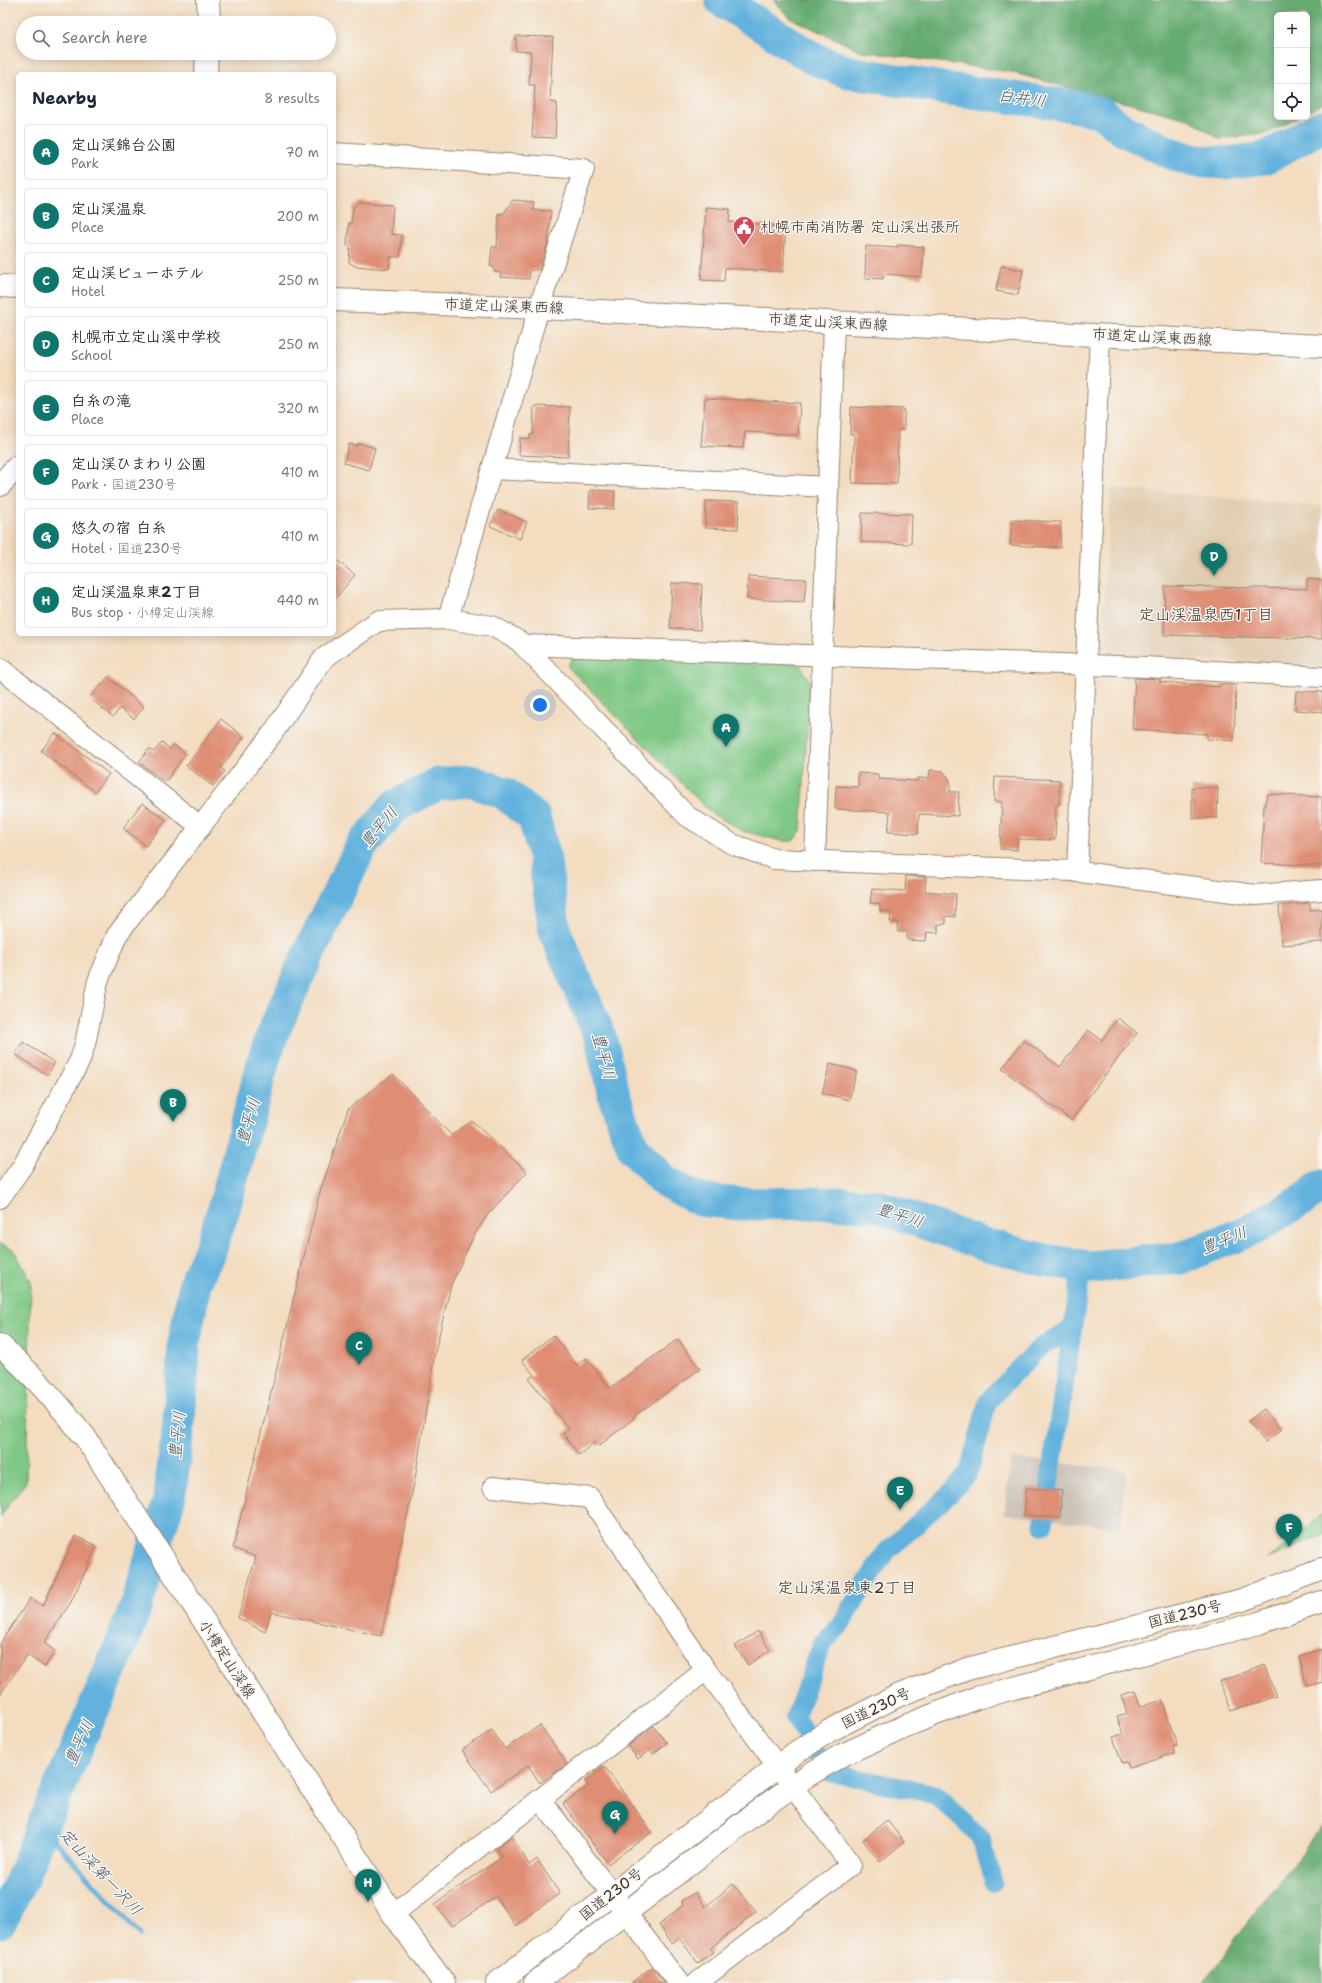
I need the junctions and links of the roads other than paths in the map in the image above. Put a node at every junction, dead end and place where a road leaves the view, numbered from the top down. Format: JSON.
{"nodes":[{"id":1,"x":208,"y":0,"type":"edge"},
{"id":2,"x":209,"y":16,"type":"edge"},
{"id":3,"x":207,"y":60,"type":"edge"},
{"id":4,"x":206,"y":72,"type":"edge"},
{"id":5,"x":336,"y":153,"type":"edge"},
{"id":6,"x":0,"y":286,"type":"edge"},
{"id":7,"x":16,"y":287,"type":"edge"},
{"id":8,"x":336,"y":300,"type":"edge"},
{"id":9,"x":539,"y":308,"type":"junction"},
{"id":10,"x":834,"y":322,"type":"junction"},
{"id":11,"x":1100,"y":335,"type":"junction"},
{"id":12,"x":1322,"y":346,"type":"edge"},
{"id":13,"x":16,"y":468,"type":"edge"},
{"id":14,"x":492,"y":469,"type":"junction"},
{"id":15,"x":0,"y":485,"type":"edge"},
{"id":16,"x":828,"y":487,"type":"junction"},
{"id":17,"x":448,"y":619,"type":"junction"},
{"id":18,"x":523,"y":645,"type":"junction"},
{"id":19,"x":821,"y":656,"type":"junction"},
{"id":20,"x":1085,"y":665,"type":"junction"},
{"id":21,"x":0,"y":668,"type":"edge"},
{"id":22,"x":1322,"y":677,"type":"edge"},
{"id":23,"x":201,"y":827,"type":"junction"},
{"id":24,"x":815,"y":861,"type":"junction"},
{"id":25,"x":1077,"y":872,"type":"junction"},
{"id":26,"x":1322,"y":890,"type":"edge"},
{"id":27,"x":0,"y":1198,"type":"edge"},
{"id":28,"x":0,"y":1345,"type":"edge"},
{"id":29,"x":493,"y":1487,"type":"dead end"},
{"id":30,"x":1322,"y":1569,"type":"edge"},
{"id":31,"x":1322,"y":1602,"type":"edge"},
{"id":32,"x":706,"y":1670,"type":"junction"},
{"id":33,"x":776,"y":1766,"type":"junction"},
{"id":34,"x":800,"y":1782,"type":"junction"},
{"id":35,"x":540,"y":1800,"type":"junction"},
{"id":36,"x":611,"y":1894,"type":"junction"},
{"id":37,"x":625,"y":1913,"type":"junction"},
{"id":38,"x":393,"y":1914,"type":"junction"},
{"id":39,"x":444,"y":1983,"type":"edge"},
{"id":40,"x":497,"y":1983,"type":"edge"},
{"id":41,"x":535,"y":1983,"type":"edge"},
{"id":42,"x":679,"y":1983,"type":"edge"},
{"id":43,"x":697,"y":1983,"type":"edge"}],
"edges":[{"from":1,"to":2,"type":"main road"},
{"from":3,"to":4,"type":"main road"},
{"from":5,"to":9,"type":"street"},
{"from":6,"to":7,"type":"main road"},
{"from":8,"to":9,"type":"main road","name":"市道定山渓東西線"},
{"from":9,"to":10,"type":"main road","name":"市道定山渓東西線"},
{"from":9,"to":14,"type":"street"},
{"from":10,"to":11,"type":"main road","name":"市道定山渓東西線"},
{"from":10,"to":16,"type":"street"},
{"from":11,"to":12,"type":"main road","name":"市道定山渓東西線"},
{"from":11,"to":20,"type":"street"},
{"from":13,"to":15,"type":"main road"},
{"from":14,"to":16,"type":"street"},
{"from":14,"to":17,"type":"street"},
{"from":16,"to":19,"type":"street"},
{"from":17,"to":18,"type":"street"},
{"from":17,"to":23,"type":"street"},
{"from":18,"to":19,"type":"street"},
{"from":18,"to":24,"type":"street"},
{"from":19,"to":20,"type":"street"},
{"from":19,"to":24,"type":"street"},
{"from":20,"to":22,"type":"street"},
{"from":20,"to":25,"type":"street"},
{"from":21,"to":23,"type":"street"},
{"from":23,"to":27,"type":"street"},
{"from":24,"to":25,"type":"street"},
{"from":25,"to":26,"type":"street"},
{"from":28,"to":38,"type":"main road","name":"小樽定山渓線"},
{"from":29,"to":32,"type":"street"},
{"from":30,"to":33,"type":"main road","name":"国道230号"},
{"from":31,"to":34,"type":"main road","name":"国道230号"},
{"from":32,"to":33,"type":"street"},
{"from":32,"to":35,"type":"street"},
{"from":33,"to":34,"type":"street"},
{"from":33,"to":36,"type":"main road","name":"国道230号"},
{"from":34,"to":37,"type":"main road","name":"国道230号"},
{"from":34,"to":43,"type":"street"},
{"from":35,"to":36,"type":"street"},
{"from":35,"to":38,"type":"street"},
{"from":36,"to":37,"type":"street"},
{"from":36,"to":40,"type":"main road","name":"国道230号"},
{"from":37,"to":41,"type":"main road","name":"国道230号"},
{"from":37,"to":42,"type":"street"},
{"from":38,"to":39,"type":"main road","name":"小樽定山渓線"}]}
